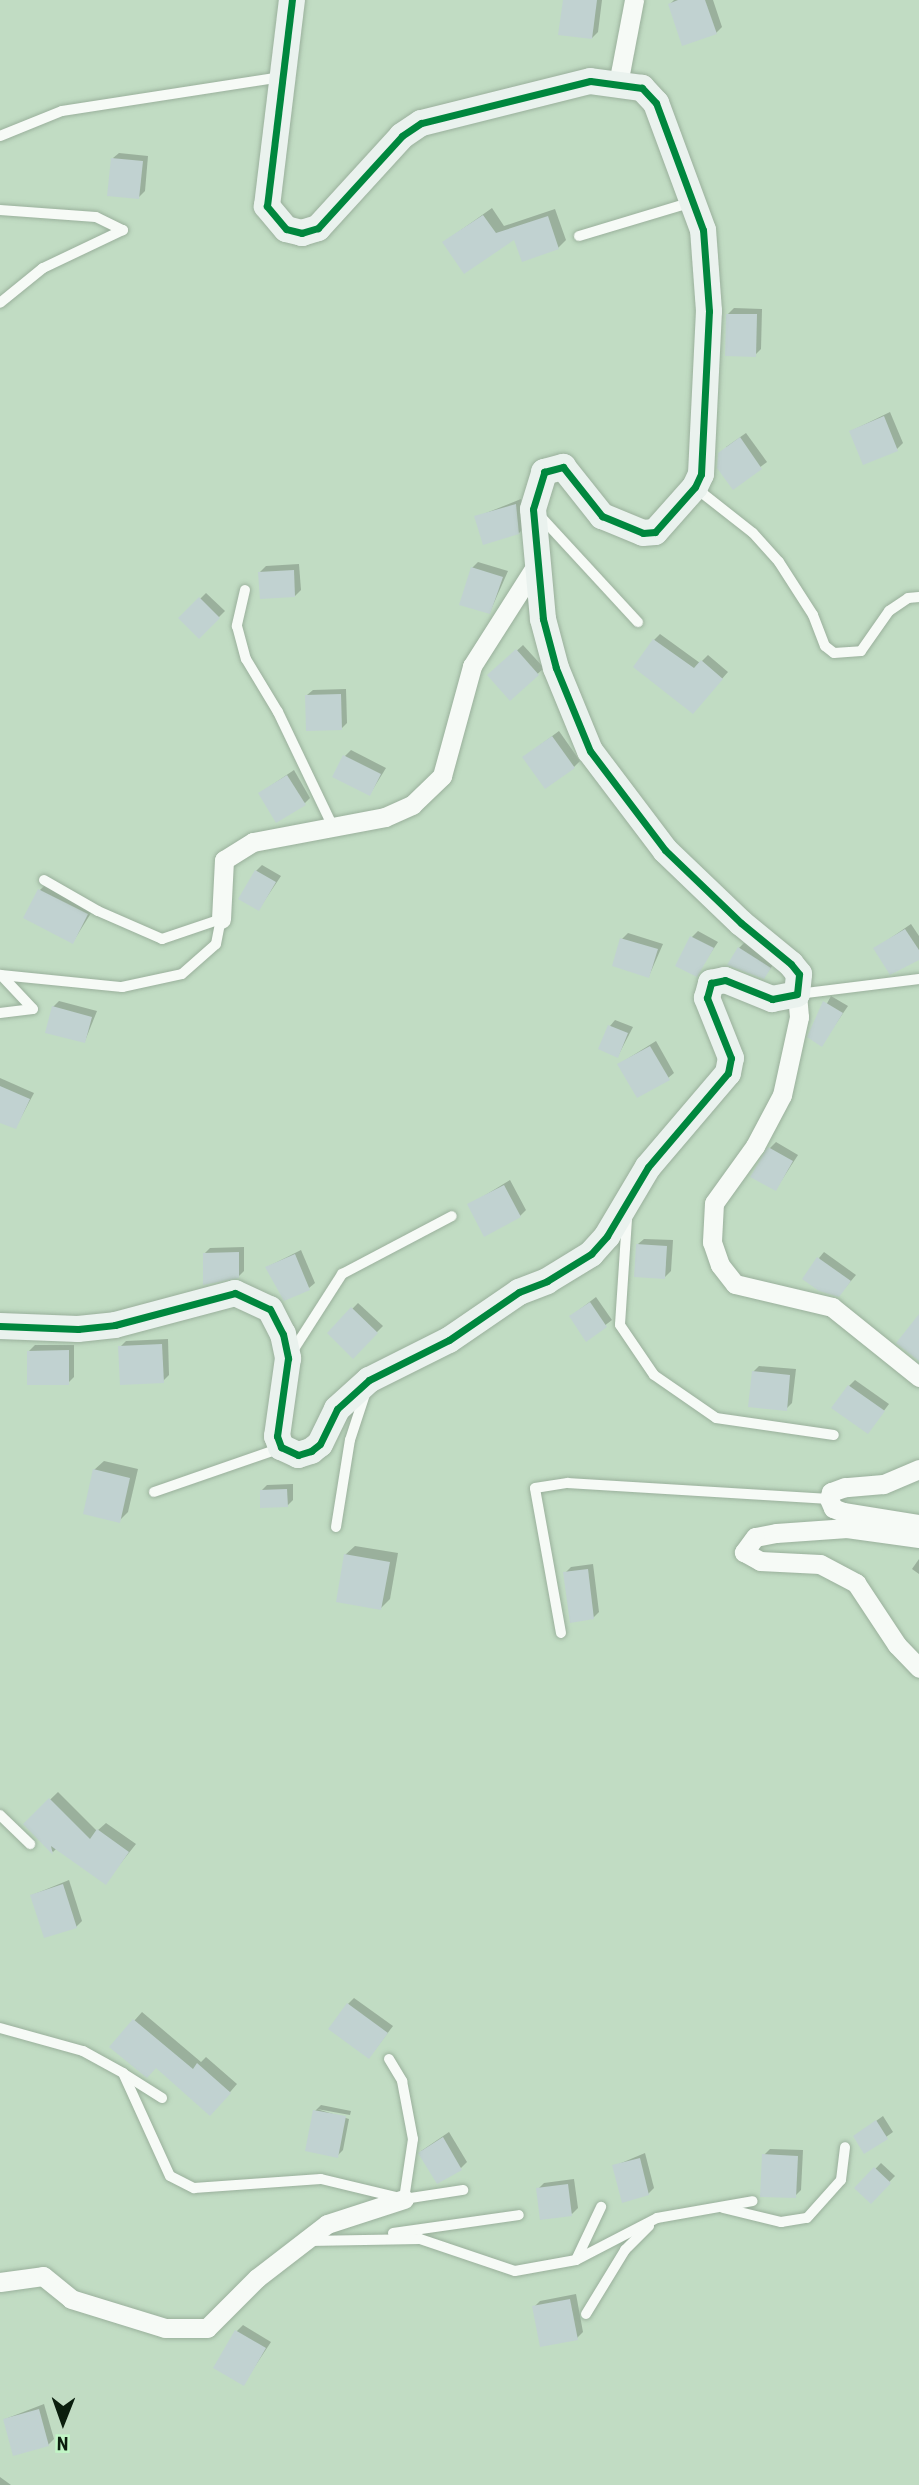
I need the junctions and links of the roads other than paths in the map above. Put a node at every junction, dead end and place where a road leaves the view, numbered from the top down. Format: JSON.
{"nodes":[{"id":1,"x":292,"y":0,"type":"edge"},
{"id":2,"x":634,"y":0,"type":"edge"},
{"id":3,"x":281,"y":77,"type":"junction"},
{"id":4,"x":618,"y":84,"type":"junction"},
{"id":5,"x":0,"y":136,"type":"edge"},
{"id":6,"x":692,"y":201,"type":"junction"},
{"id":7,"x":0,"y":210,"type":"edge"},
{"id":8,"x":579,"y":236,"type":"dead end"},
{"id":9,"x":0,"y":303,"type":"edge"},
{"id":10,"x":695,"y":487,"type":"junction"},
{"id":11,"x":533,"y":509,"type":"junction"},
{"id":12,"x":537,"y":564,"type":"junction"},
{"id":13,"x":245,"y":590,"type":"dead end"},
{"id":14,"x":919,"y":597,"type":"edge"},
{"id":15,"x":638,"y":622,"type":"dead end"},
{"id":16,"x":333,"y":828,"type":"junction"},
{"id":17,"x":44,"y":880,"type":"dead end"},
{"id":18,"x":221,"y":919,"type":"junction"},
{"id":19,"x":919,"y":979,"type":"edge"},
{"id":20,"x":797,"y":994,"type":"junction"},
{"id":21,"x":0,"y":1013,"type":"edge"},
{"id":22,"x":628,"y":1201,"type":"junction"},
{"id":23,"x":452,"y":1216,"type":"dead end"},
{"id":24,"x":0,"y":1326,"type":"edge"},
{"id":25,"x":288,"y":1358,"type":"junction"},
{"id":26,"x":919,"y":1377,"type":"edge"},
{"id":27,"x":369,"y":1380,"type":"junction"},
{"id":28,"x":834,"y":1435,"type":"dead end"},
{"id":29,"x":281,"y":1447,"type":"junction"},
{"id":30,"x":919,"y":1469,"type":"edge"},
{"id":31,"x":154,"y":1492,"type":"dead end"},
{"id":32,"x":829,"y":1499,"type":"junction"},
{"id":33,"x":919,"y":1524,"type":"edge"},
{"id":34,"x":336,"y":1527,"type":"dead end"},
{"id":35,"x":919,"y":1538,"type":"edge"},
{"id":36,"x":561,"y":1633,"type":"dead end"},
{"id":37,"x":919,"y":1668,"type":"edge"},
{"id":38,"x":0,"y":1815,"type":"edge"},
{"id":39,"x":30,"y":1844,"type":"dead end"},
{"id":40,"x":0,"y":2028,"type":"edge"},
{"id":41,"x":389,"y":2059,"type":"dead end"},
{"id":42,"x":123,"y":2073,"type":"junction"},
{"id":43,"x":162,"y":2098,"type":"dead end"},
{"id":44,"x":845,"y":2147,"type":"dead end"},
{"id":45,"x":463,"y":2190,"type":"dead end"},
{"id":46,"x":404,"y":2199,"type":"junction"},
{"id":47,"x":753,"y":2201,"type":"dead end"},
{"id":48,"x":716,"y":2206,"type":"junction"},
{"id":49,"x":601,"y":2207,"type":"dead end"},
{"id":50,"x":520,"y":2216,"type":"dead end"},
{"id":51,"x":657,"y":2218,"type":"junction"},
{"id":52,"x":365,"y":2237,"type":"junction"},
{"id":53,"x":305,"y":2241,"type":"junction"},
{"id":54,"x":576,"y":2260,"type":"junction"},
{"id":55,"x":0,"y":2282,"type":"edge"},
{"id":56,"x":586,"y":2314,"type":"dead end"}],
"edges":[{"from":1,"to":3,"type":"street"},
{"from":2,"to":4,"type":"street"},
{"from":3,"to":4,"type":"street"},
{"from":3,"to":5,"type":"lane"},
{"from":4,"to":6,"type":"street"},
{"from":6,"to":8,"type":"lane"},
{"from":6,"to":10,"type":"street"},
{"from":7,"to":9,"type":"lane"},
{"from":10,"to":11,"type":"street"},
{"from":10,"to":14,"type":"lane"},
{"from":11,"to":12,"type":"street"},
{"from":11,"to":15,"type":"lane"},
{"from":12,"to":16,"type":"street"},
{"from":12,"to":20,"type":"street"},
{"from":13,"to":16,"type":"lane"},
{"from":16,"to":18,"type":"street"},
{"from":17,"to":18,"type":"lane"},
{"from":18,"to":21,"type":"lane"},
{"from":19,"to":20,"type":"lane"},
{"from":20,"to":22,"type":"street"},
{"from":20,"to":26,"type":"street"},
{"from":22,"to":27,"type":"street"},
{"from":22,"to":28,"type":"lane"},
{"from":23,"to":25,"type":"lane"},
{"from":24,"to":25,"type":"street"},
{"from":25,"to":29,"type":"street"},
{"from":27,"to":29,"type":"street"},
{"from":27,"to":34,"type":"lane"},
{"from":29,"to":31,"type":"lane"},
{"from":30,"to":32,"type":"street"},
{"from":32,"to":33,"type":"street"},
{"from":32,"to":36,"type":"lane"},
{"from":35,"to":37,"type":"street"},
{"from":38,"to":39,"type":"lane"},
{"from":40,"to":42,"type":"lane"},
{"from":41,"to":46,"type":"lane"},
{"from":42,"to":43,"type":"lane"},
{"from":42,"to":46,"type":"lane"},
{"from":44,"to":48,"type":"lane"},
{"from":45,"to":46,"type":"lane"},
{"from":46,"to":53,"type":"street"},
{"from":47,"to":48,"type":"lane"},
{"from":48,"to":51,"type":"lane"},
{"from":49,"to":54,"type":"lane"},
{"from":50,"to":52,"type":"lane"},
{"from":51,"to":54,"type":"lane"},
{"from":51,"to":56,"type":"lane"},
{"from":52,"to":53,"type":"lane"},
{"from":52,"to":54,"type":"lane"},
{"from":53,"to":55,"type":"street"}]}
